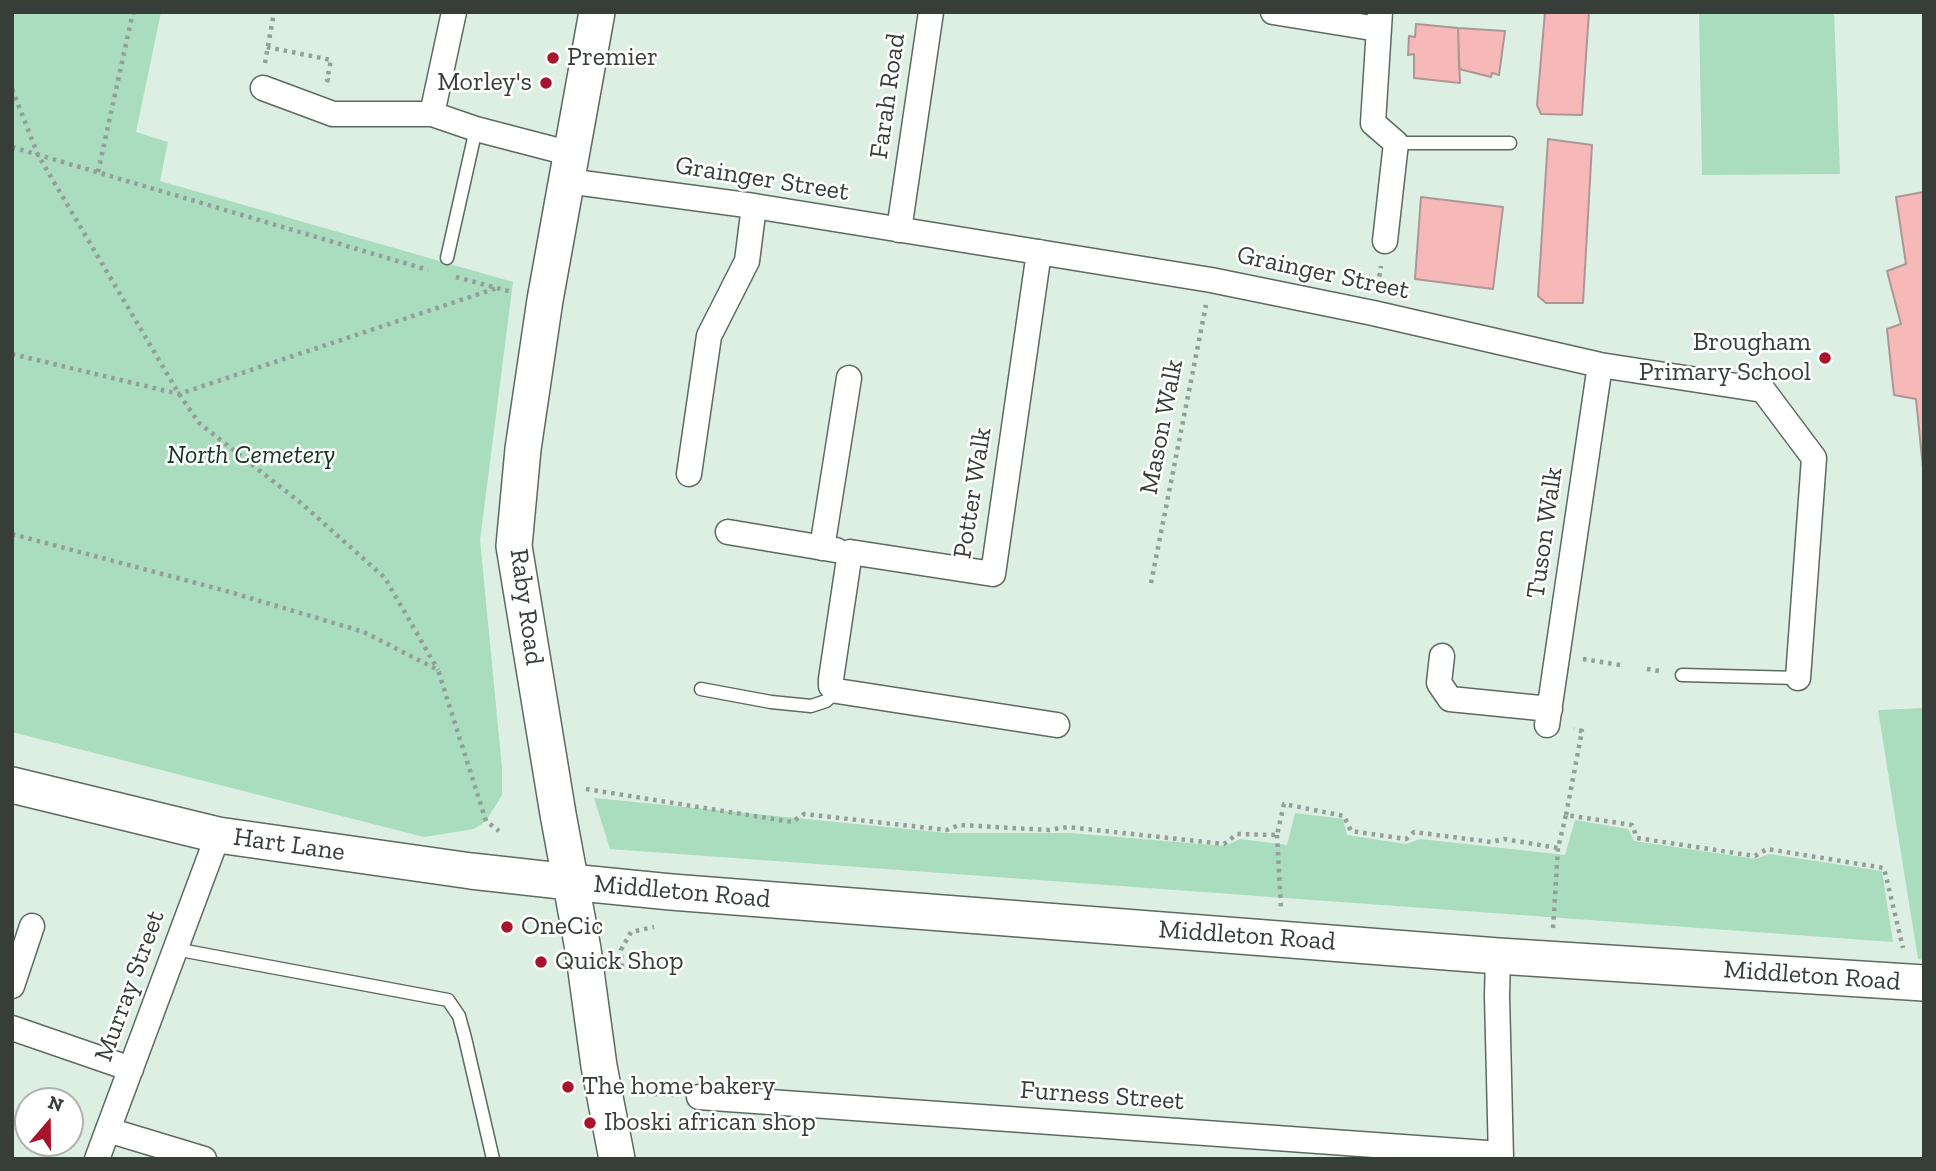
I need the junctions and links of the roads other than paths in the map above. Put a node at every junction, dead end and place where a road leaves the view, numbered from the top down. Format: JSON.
{"nodes":[{"id":1,"x":454,"y":12,"type":"edge"},
{"id":2,"x":597,"y":12,"type":"edge"},
{"id":3,"x":931,"y":12,"type":"edge"},
{"id":4,"x":1273,"y":12,"type":"edge"},
{"id":5,"x":1379,"y":21,"type":"edge"},
{"id":6,"x":263,"y":88,"type":"road end"},
{"id":7,"x":432,"y":114,"type":"junction"},
{"id":8,"x":477,"y":129,"type":"junction"},
{"id":9,"x":1396,"y":143,"type":"junction"},
{"id":10,"x":1510,"y":143,"type":"dead end"},
{"id":11,"x":569,"y":168,"type":"junction"},
{"id":12,"x":754,"y":206,"type":"junction"},
{"id":13,"x":899,"y":230,"type":"junction"},
{"id":14,"x":1385,"y":241,"type":"road end"},
{"id":15,"x":1039,"y":252,"type":"junction"},
{"id":16,"x":447,"y":258,"type":"dead end"},
{"id":17,"x":1600,"y":365,"type":"junction"},
{"id":18,"x":849,"y":378,"type":"dead end"},
{"id":19,"x":689,"y":474,"type":"dead end"},
{"id":20,"x":728,"y":532,"type":"dead end"},
{"id":21,"x":822,"y":548,"type":"junction"},
{"id":22,"x":850,"y":552,"type":"junction"},
{"id":23,"x":1442,"y":656,"type":"dead end"},
{"id":24,"x":1682,"y":674,"type":"dead end"},
{"id":25,"x":1798,"y":678,"type":"joint"},
{"id":26,"x":701,"y":690,"type":"dead end"},
{"id":27,"x":836,"y":691,"type":"junction"},
{"id":28,"x":1057,"y":725,"type":"dead end"},
{"id":29,"x":12,"y":785,"type":"edge"},
{"id":30,"x":218,"y":835,"type":"junction"},
{"id":31,"x":570,"y":882,"type":"junction"},
{"id":32,"x":32,"y":926,"type":"dead end"},
{"id":33,"x":175,"y":949,"type":"junction"},
{"id":34,"x":1498,"y":956,"type":"junction"},
{"id":35,"x":1924,"y":983,"type":"edge"},
{"id":36,"x":12,"y":986,"type":"edge"},
{"id":37,"x":12,"y":1028,"type":"edge"},
{"id":38,"x":131,"y":1069,"type":"junction"},
{"id":39,"x":699,"y":1097,"type":"road end"},
{"id":40,"x":108,"y":1130,"type":"junction"},
{"id":41,"x":1501,"y":1156,"type":"edge"},
{"id":42,"x":97,"y":1159,"type":"edge"},
{"id":43,"x":204,"y":1159,"type":"edge"},
{"id":44,"x":493,"y":1159,"type":"edge"},
{"id":45,"x":617,"y":1159,"type":"edge"}],
"edges":[{"from":1,"to":7,"type":"street"},
{"from":2,"to":11,"type":"main road","name":"Raby Road"},
{"from":3,"to":13,"type":"street","name":"Farah Road"},
{"from":4,"to":5,"type":"street"},
{"from":5,"to":9,"type":"street"},
{"from":6,"to":7,"type":"street","name":"Grainger Street"},
{"from":7,"to":8,"type":"street","name":"Grainger Street"},
{"from":8,"to":11,"type":"street","name":"Grainger Street"},
{"from":8,"to":16,"type":"lane"},
{"from":9,"to":10,"type":"lane"},
{"from":9,"to":14,"type":"street"},
{"from":11,"to":12,"type":"street","name":"Grainger Street"},
{"from":11,"to":31,"type":"main road","name":"Raby Road"},
{"from":12,"to":13,"type":"street","name":"Grainger Street"},
{"from":12,"to":19,"type":"street"},
{"from":13,"to":15,"type":"street","name":"Grainger Street"},
{"from":15,"to":17,"type":"street","name":"Grainger Street"},
{"from":15,"to":22,"type":"street","name":"Potter Walk"},
{"from":17,"to":23,"type":"street","name":"Tuson Walk"},
{"from":17,"to":25,"type":"street","name":"Grainger Street"},
{"from":18,"to":21,"type":"street"},
{"from":20,"to":21,"type":"street"},
{"from":21,"to":22,"type":"street"},
{"from":22,"to":27,"type":"street"},
{"from":24,"to":25,"type":"lane"},
{"from":26,"to":27,"type":"lane"},
{"from":27,"to":28,"type":"street"},
{"from":29,"to":30,"type":"main road","name":"Hart Lane"},
{"from":30,"to":31,"type":"main road","name":"Hart Lane"},
{"from":30,"to":33,"type":"street","name":"Murray Street"},
{"from":31,"to":34,"type":"main road","name":"Middleton Road"},
{"from":31,"to":45,"type":"main road","name":"Raby Road"},
{"from":32,"to":36,"type":"street"},
{"from":33,"to":38,"type":"street","name":"Murray Street"},
{"from":33,"to":44,"type":"lane"},
{"from":34,"to":35,"type":"main road","name":"Middleton Road"},
{"from":34,"to":41,"type":"street"},
{"from":37,"to":38,"type":"street"},
{"from":38,"to":40,"type":"street","name":"Murray Street"},
{"from":39,"to":41,"type":"street","name":"Furness Street"},
{"from":40,"to":42,"type":"street","name":"Murray Street"},
{"from":40,"to":43,"type":"street"}]}
